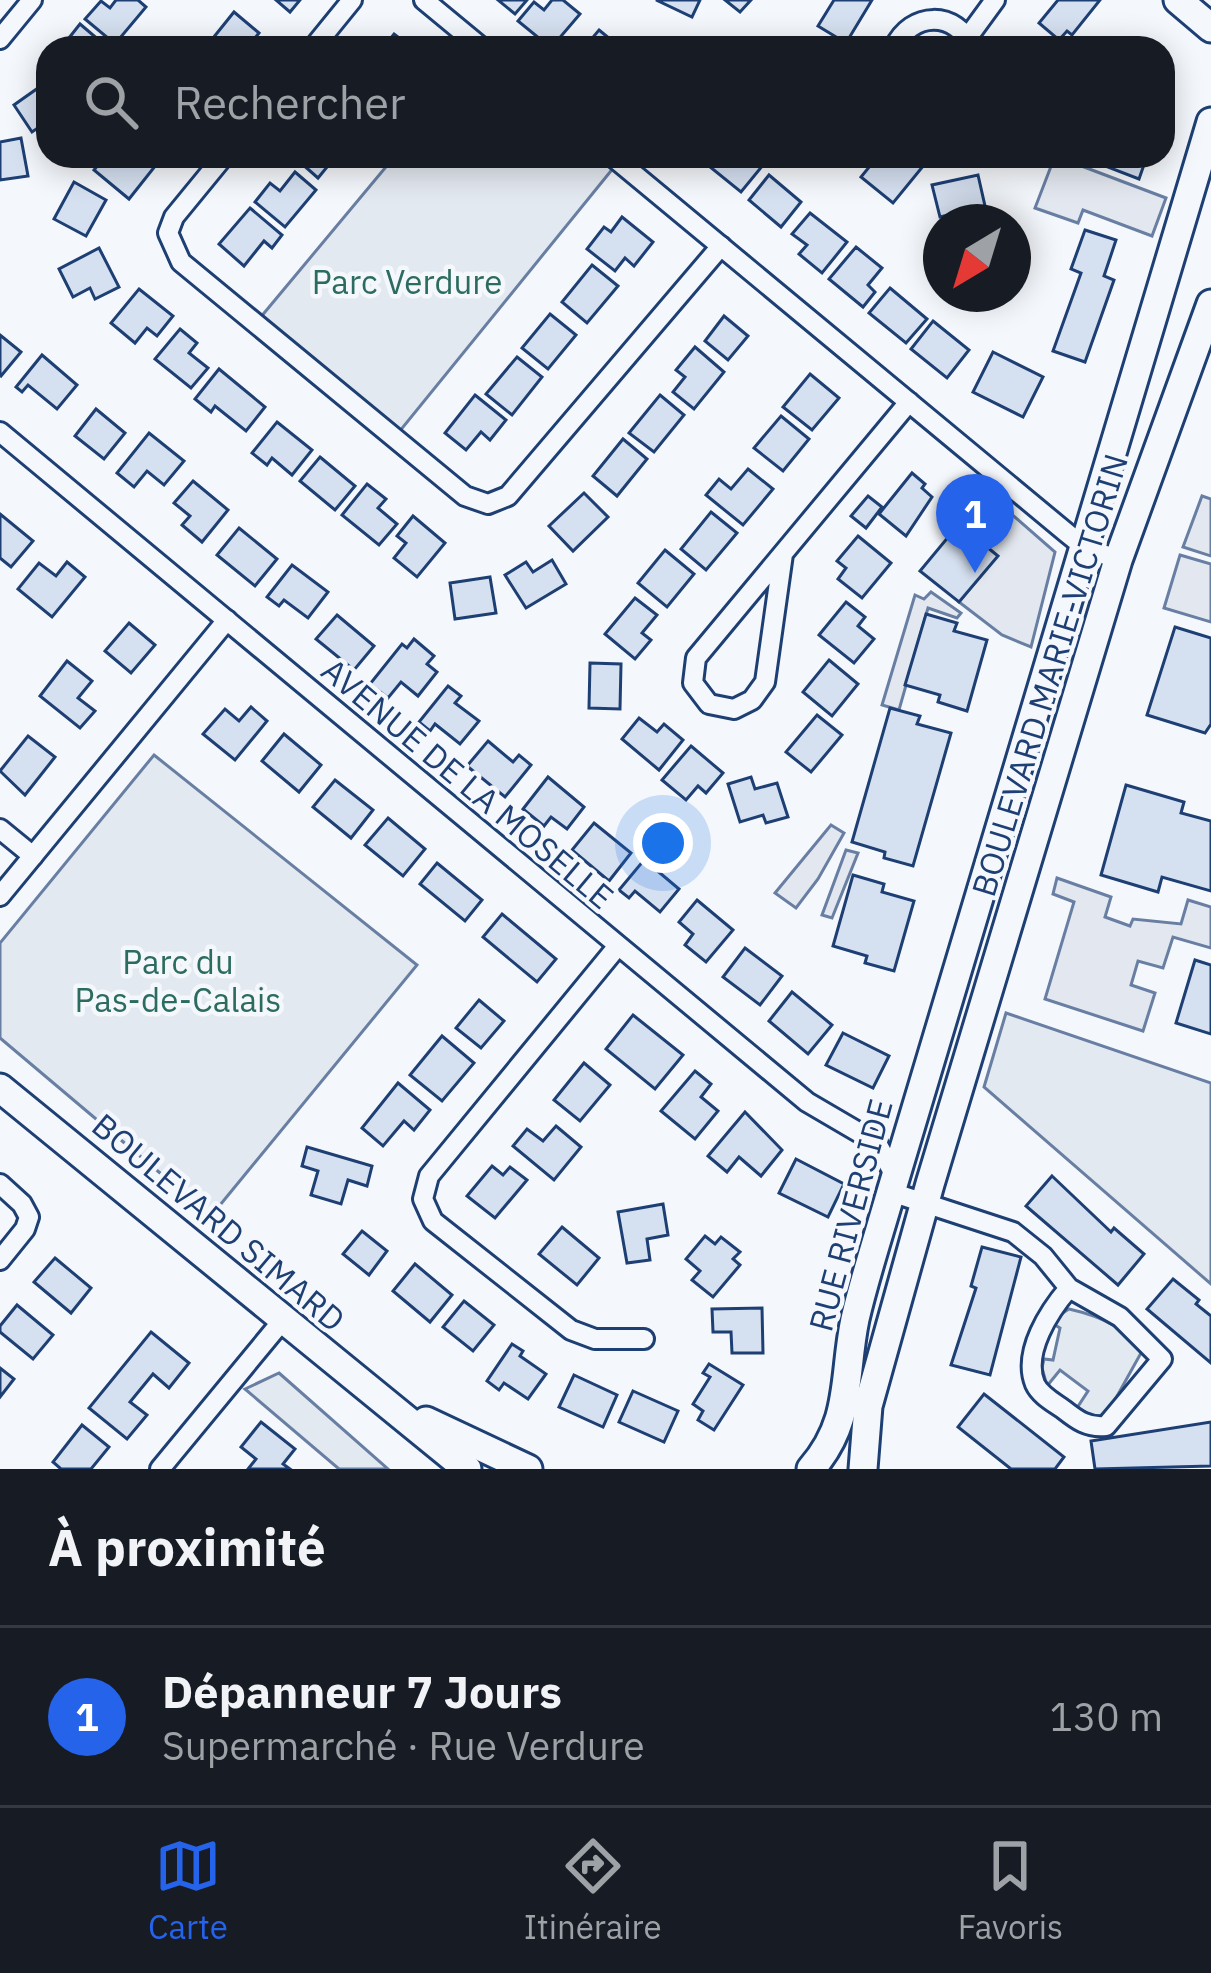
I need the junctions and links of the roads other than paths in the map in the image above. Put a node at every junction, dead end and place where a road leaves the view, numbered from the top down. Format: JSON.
{"nodes":[{"id":1,"x":32,"y":0,"type":"edge"},
{"id":2,"x":352,"y":0,"type":"edge"},
{"id":3,"x":424,"y":0,"type":"edge"},
{"id":4,"x":995,"y":0,"type":"edge"},
{"id":5,"x":1178,"y":0,"type":"edge"},
{"id":6,"x":1211,"y":28,"type":"edge"},
{"id":7,"x":323,"y":36,"type":"edge"},
{"id":8,"x":468,"y":36,"type":"edge"},
{"id":9,"x":900,"y":36,"type":"edge"},
{"id":10,"x":962,"y":36,"type":"edge"},
{"id":11,"x":974,"y":36,"type":"edge"},
{"id":12,"x":0,"y":39,"type":"edge"},
{"id":13,"x":1211,"y":122,"type":"edge"},
{"id":14,"x":214,"y":168,"type":"edge"},
{"id":15,"x":627,"y":168,"type":"edge"},
{"id":16,"x":722,"y":247,"type":"junction"},
{"id":17,"x":1211,"y":304,"type":"edge"},
{"id":18,"x":909,"y":402,"type":"junction"},
{"id":19,"x":0,"y":431,"type":"edge"},
{"id":20,"x":1083,"y":546,"type":"junction"},
{"id":21,"x":783,"y":554,"type":"junction"},
{"id":22,"x":1118,"y":560,"type":"junction"},
{"id":23,"x":227,"y":620,"type":"junction"},
{"id":24,"x":0,"y":829,"type":"edge"},
{"id":25,"x":33,"y":856,"type":"junction"},
{"id":26,"x":0,"y":896,"type":"edge"},
{"id":27,"x":617,"y":947,"type":"junction"},
{"id":28,"x":934,"y":1045,"type":"joint"},
{"id":29,"x":965,"y":1070,"type":"joint"},
{"id":30,"x":0,"y":1088,"type":"edge"},
{"id":31,"x":0,"y":1184,"type":"edge"},
{"id":32,"x":893,"y":1184,"type":"junction"},
{"id":33,"x":926,"y":1202,"type":"junction"},
{"id":34,"x":0,"y":1259,"type":"edge"},
{"id":35,"x":1069,"y":1288,"type":"junction"},
{"id":36,"x":282,"y":1321,"type":"junction"},
{"id":37,"x":644,"y":1339,"type":"dead end"},
{"id":38,"x":395,"y":1407,"type":"junction"},
{"id":39,"x":160,"y":1469,"type":"edge"},
{"id":40,"x":467,"y":1469,"type":"edge"},
{"id":41,"x":528,"y":1469,"type":"edge"},
{"id":42,"x":811,"y":1469,"type":"edge"},
{"id":43,"x":862,"y":1469,"type":"edge"}],
"edges":[{"from":1,"to":12,"type":"street"},
{"from":2,"to":7,"type":"street"},
{"from":3,"to":8,"type":"street"},
{"from":4,"to":11,"type":"street"},
{"from":5,"to":6,"type":"street"},
{"from":9,"to":10,"type":"street"},
{"from":13,"to":20,"type":"street","name":"BOULEVARD MARIE-VICTORIN"},
{"from":14,"to":16,"type":"street"},
{"from":15,"to":16,"type":"street"},
{"from":16,"to":18,"type":"street"},
{"from":17,"to":22,"type":"street","name":"BOULEVARD MARIE-VICTORIN"},
{"from":18,"to":20,"type":"street"},
{"from":18,"to":21,"type":"street"},
{"from":19,"to":23,"type":"street","name":"AVENUE DE LA MOSELLE"},
{"from":20,"to":22,"type":"street"},
{"from":20,"to":28,"type":"street","name":"BOULEVARD MARIE-VICTORIN"},
{"from":21,"to":21,"type":"street"},
{"from":22,"to":29,"type":"street","name":"BOULEVARD MARIE-VICTORIN"},
{"from":23,"to":25,"type":"street"},
{"from":23,"to":27,"type":"street","name":"AVENUE DE LA MOSELLE"},
{"from":24,"to":25,"type":"street"},
{"from":25,"to":26,"type":"street"},
{"from":27,"to":32,"type":"street","name":"AVENUE DE LA MOSELLE"},
{"from":27,"to":37,"type":"street"},
{"from":28,"to":32,"type":"street","name":"RUE RIVERSIDE"},
{"from":29,"to":33,"type":"street","name":"RUE RIVERSIDE"},
{"from":30,"to":36,"type":"street","name":"BOULEVARD SIMARD"},
{"from":31,"to":34,"type":"street"},
{"from":32,"to":33,"type":"street"},
{"from":32,"to":42,"type":"street","name":"RUE RIVERSIDE"},
{"from":33,"to":35,"type":"street"},
{"from":33,"to":43,"type":"street","name":"RUE RIVERSIDE"},
{"from":35,"to":35,"type":"street"},
{"from":36,"to":38,"type":"street","name":"BOULEVARD SIMARD"},
{"from":36,"to":39,"type":"street"},
{"from":38,"to":40,"type":"street","name":"BOULEVARD SIMARD"},
{"from":38,"to":41,"type":"street","name":"BOULEVARD SIMARD"}]}
